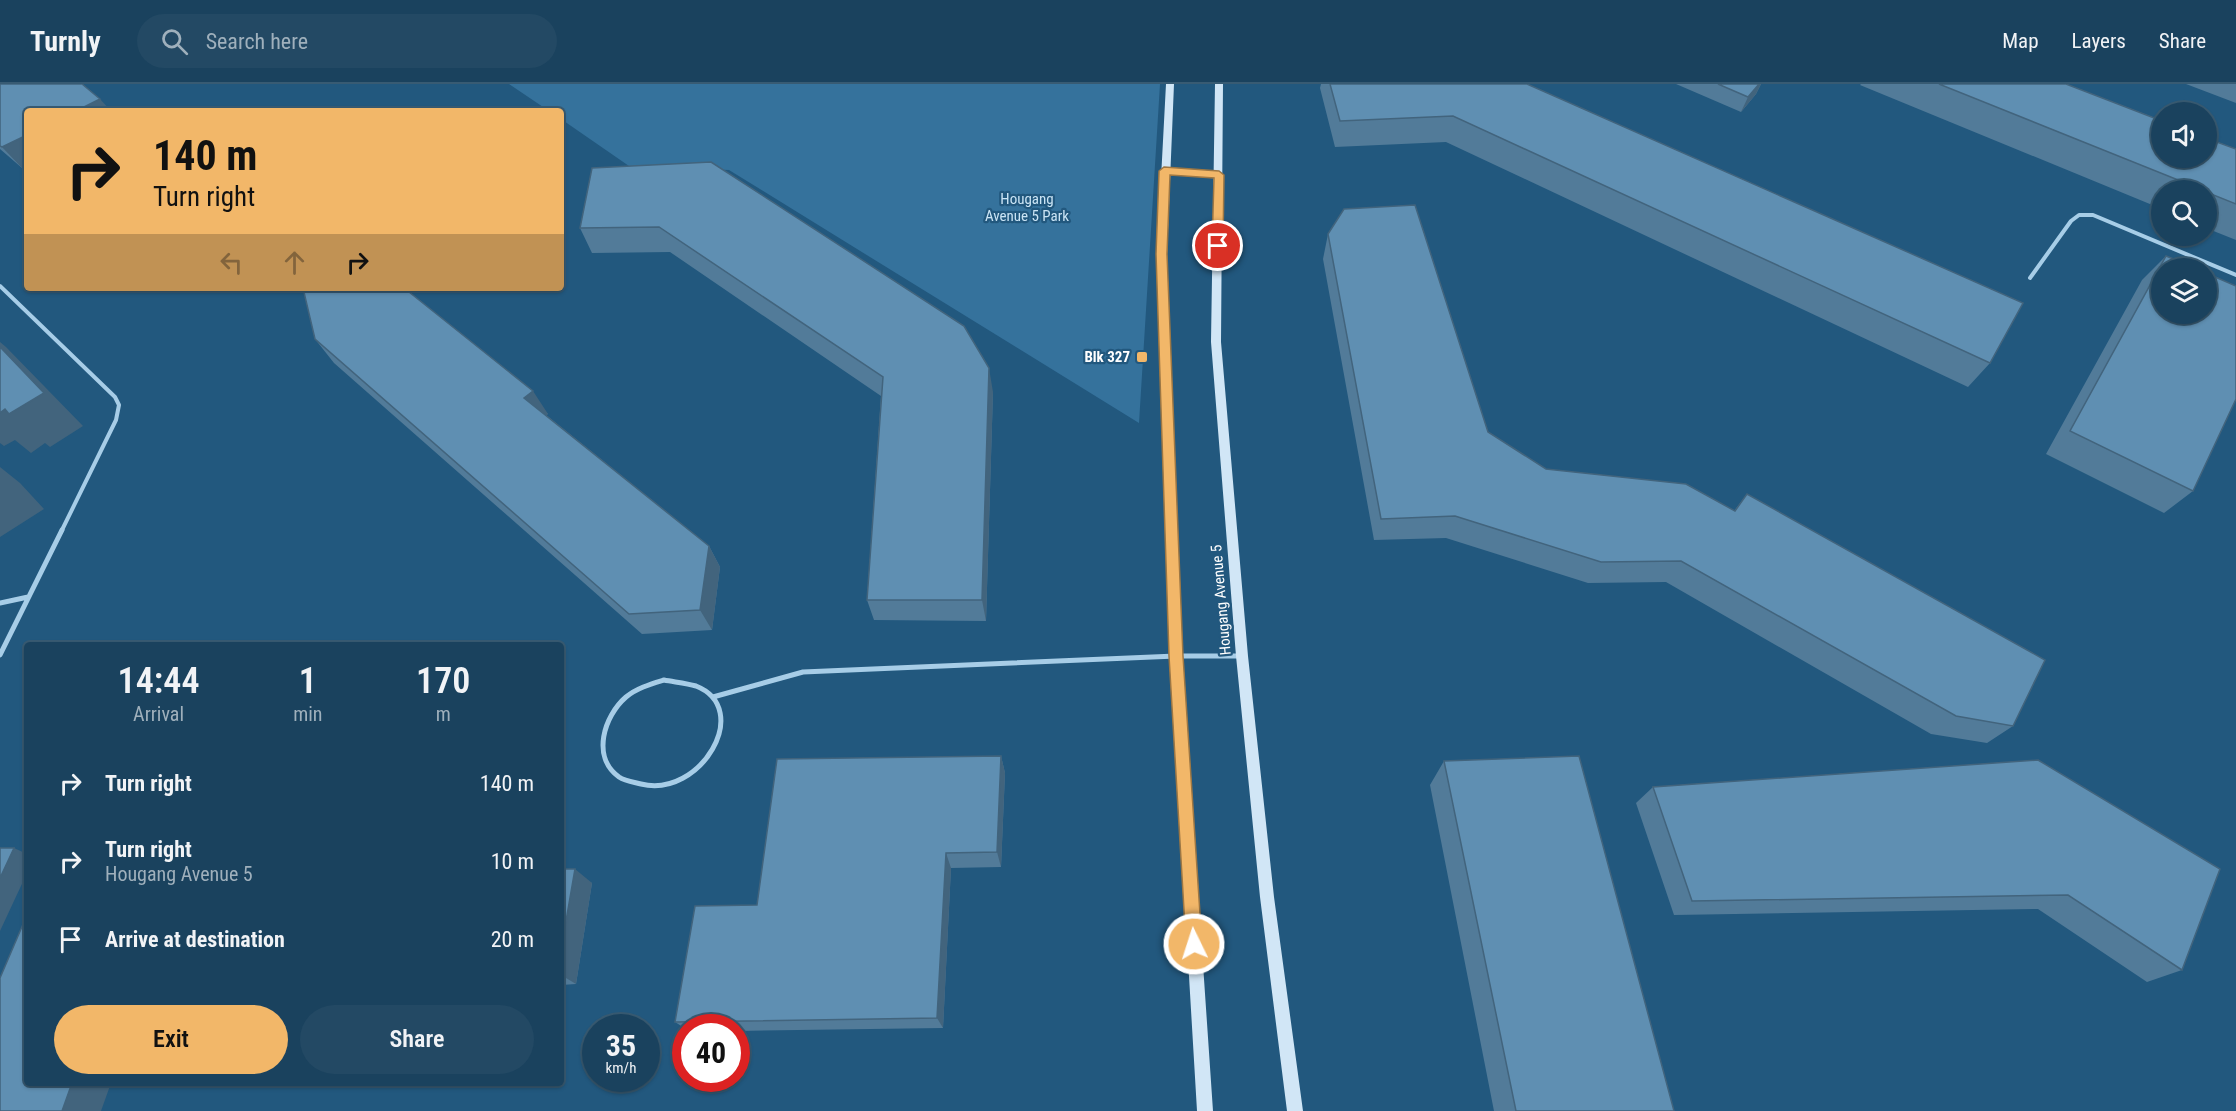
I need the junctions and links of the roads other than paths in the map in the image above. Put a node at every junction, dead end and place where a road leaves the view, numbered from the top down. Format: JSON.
{"nodes":[{"id":1,"x":1170,"y":84,"type":"edge"},
{"id":2,"x":1219,"y":84,"type":"edge"},
{"id":3,"x":1164,"y":171,"type":"junction"},
{"id":4,"x":1219,"y":175,"type":"junction"},
{"id":5,"x":2236,"y":275,"type":"edge"},
{"id":6,"x":2030,"y":279,"type":"dead end"},
{"id":7,"x":0,"y":286,"type":"edge"},
{"id":8,"x":28,"y":597,"type":"junction"},
{"id":9,"x":0,"y":603,"type":"edge"},
{"id":10,"x":0,"y":654,"type":"edge"},
{"id":11,"x":1176,"y":656,"type":"junction"},
{"id":12,"x":1242,"y":656,"type":"junction"},
{"id":13,"x":713,"y":697,"type":"junction"},
{"id":14,"x":1205,"y":1111,"type":"edge"},
{"id":15,"x":1295,"y":1111,"type":"edge"}],
"edges":[{"from":1,"to":3,"type":"street"},
{"from":2,"to":4,"type":"street","name":"Hougang Avenue 5"},
{"from":3,"to":4,"type":"lane"},
{"from":3,"to":11,"type":"street"},
{"from":4,"to":12,"type":"street","name":"Hougang Avenue 5"},
{"from":5,"to":6,"type":"lane"},
{"from":7,"to":8,"type":"lane"},
{"from":8,"to":9,"type":"lane"},
{"from":8,"to":10,"type":"lane"},
{"from":11,"to":12,"type":"lane"},
{"from":11,"to":13,"type":"lane"},
{"from":11,"to":14,"type":"street"},
{"from":12,"to":15,"type":"street","name":"Hougang Avenue 5"},
{"from":13,"to":13,"type":"lane"}]}
